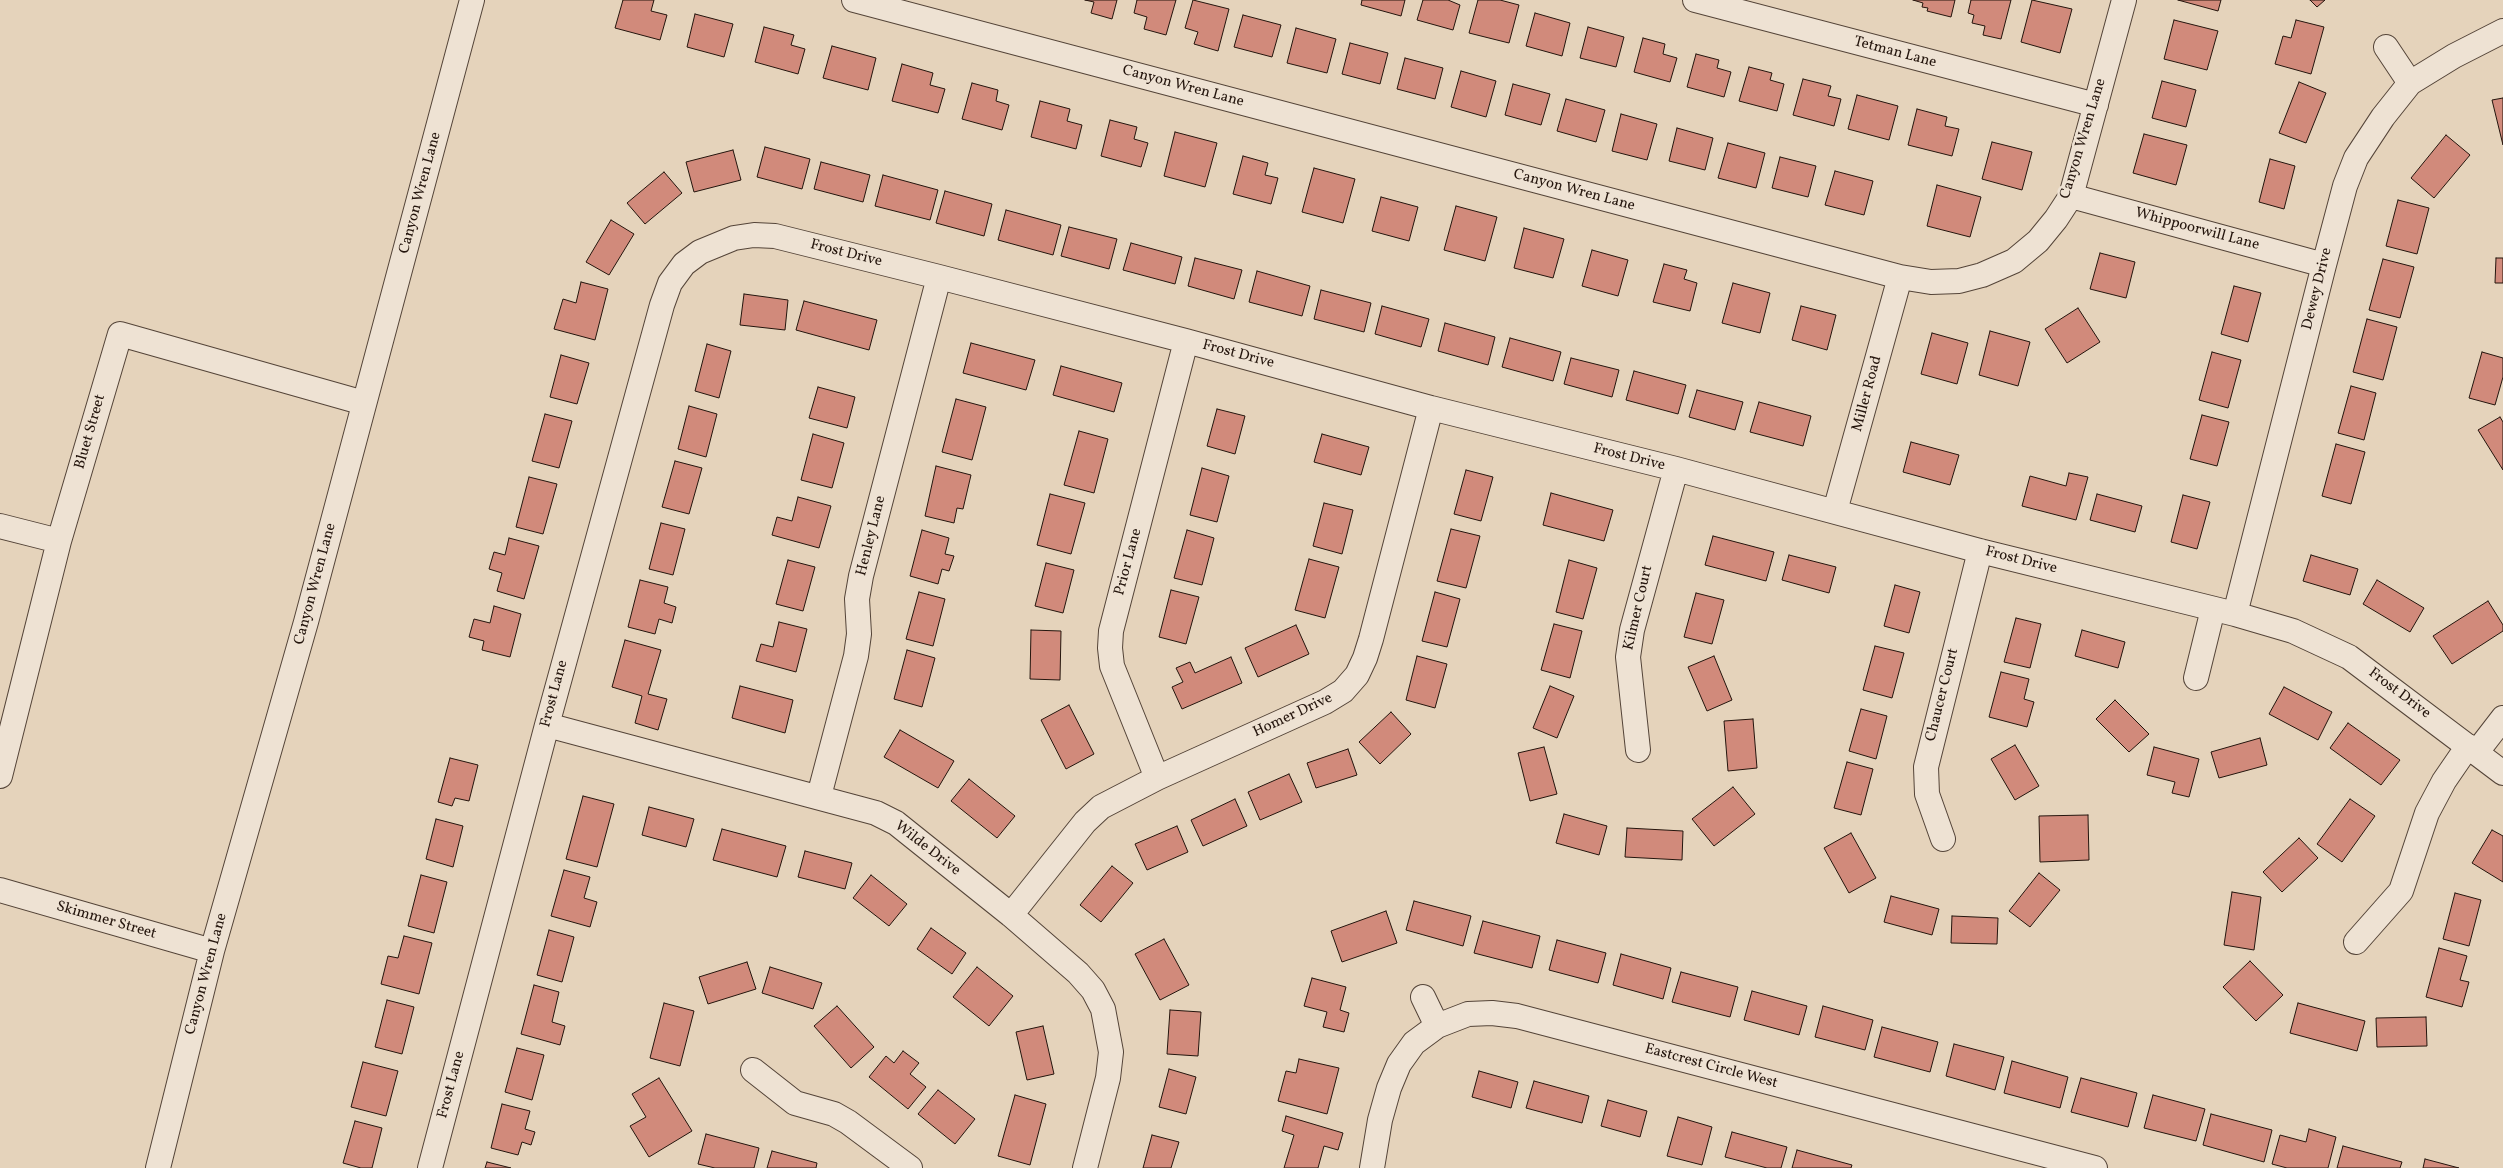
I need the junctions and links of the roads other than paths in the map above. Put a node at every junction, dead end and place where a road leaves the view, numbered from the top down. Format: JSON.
{"nodes":[{"id":1,"x":472,"y":0,"type":"edge"},
{"id":2,"x":857,"y":0,"type":"edge"},
{"id":3,"x":1695,"y":0,"type":"edge"},
{"id":4,"x":2124,"y":0,"type":"edge"},
{"id":5,"x":2503,"y":31,"type":"edge"},
{"id":6,"x":2386,"y":47,"type":"dead end"},
{"id":7,"x":2410,"y":83,"type":"junction"},
{"id":8,"x":2096,"y":105,"type":"junction"},
{"id":9,"x":2071,"y":196,"type":"junction"},
{"id":10,"x":719,"y":243,"type":"joint"},
{"id":11,"x":2324,"y":265,"type":"junction"},
{"id":12,"x":939,"y":277,"type":"junction"},
{"id":13,"x":1900,"y":277,"type":"junction"},
{"id":14,"x":1186,"y":341,"type":"junction"},
{"id":15,"x":364,"y":403,"type":"junction"},
{"id":16,"x":1431,"y":408,"type":"junction"},
{"id":17,"x":1676,"y":469,"type":"junction"},
{"id":18,"x":1835,"y":511,"type":"junction"},
{"id":19,"x":0,"y":526,"type":"edge"},
{"id":20,"x":59,"y":541,"type":"junction"},
{"id":21,"x":1980,"y":551,"type":"junction"},
{"id":22,"x":2224,"y":612,"type":"junction"},
{"id":23,"x":2196,"y":678,"type":"dead end"},
{"id":24,"x":2503,"y":718,"type":"edge"},
{"id":25,"x":547,"y":725,"type":"junction"},
{"id":26,"x":1638,"y":750,"type":"dead end"},
{"id":27,"x":2472,"y":750,"type":"junction"},
{"id":28,"x":2503,"y":772,"type":"edge"},
{"id":29,"x":0,"y":776,"type":"edge"},
{"id":30,"x":1157,"y":778,"type":"junction"},
{"id":31,"x":819,"y":796,"type":"junction"},
{"id":32,"x":1943,"y":839,"type":"dead end"},
{"id":33,"x":0,"y":890,"type":"edge"},
{"id":34,"x":1011,"y":915,"type":"junction"},
{"id":35,"x":2356,"y":942,"type":"dead end"},
{"id":36,"x":212,"y":951,"type":"junction"},
{"id":37,"x":1423,"y":997,"type":"dead end"},
{"id":38,"x":1437,"y":1026,"type":"junction"},
{"id":39,"x":752,"y":1070,"type":"dead end"},
{"id":40,"x":158,"y":1168,"type":"edge"},
{"id":41,"x":430,"y":1168,"type":"edge"},
{"id":42,"x":910,"y":1168,"type":"edge"},
{"id":43,"x":1084,"y":1168,"type":"edge"},
{"id":44,"x":1372,"y":1168,"type":"edge"},
{"id":45,"x":2095,"y":1168,"type":"edge"}],
"edges":[{"from":1,"to":15,"type":"street","name":"Canyon Wren Lane"},
{"from":2,"to":13,"type":"street","name":"Canyon Wren Lane"},
{"from":3,"to":8,"type":"street","name":"Tetman Lane"},
{"from":4,"to":8,"type":"street","name":"Canyon Wren Lane"},
{"from":5,"to":7,"type":"street","name":"Dewey Drive"},
{"from":6,"to":7,"type":"street"},
{"from":7,"to":11,"type":"street","name":"Dewey Drive"},
{"from":8,"to":9,"type":"street","name":"Canyon Wren Lane"},
{"from":9,"to":11,"type":"street","name":"Whippoorwill Lane"},
{"from":9,"to":13,"type":"street","name":"Canyon Wren Lane"},
{"from":10,"to":12,"type":"street","name":"Frost Drive"},
{"from":10,"to":25,"type":"street","name":"Frost Lane"},
{"from":11,"to":22,"type":"street","name":"Dewey Drive"},
{"from":12,"to":14,"type":"street","name":"Frost Drive"},
{"from":12,"to":31,"type":"street","name":"Henley Lane"},
{"from":13,"to":18,"type":"street","name":"Miller Road"},
{"from":14,"to":16,"type":"street","name":"Frost Drive"},
{"from":14,"to":30,"type":"street","name":"Prior Lane"},
{"from":15,"to":20,"type":"street","name":"Bluet Street"},
{"from":15,"to":36,"type":"street","name":"Canyon Wren Lane"},
{"from":16,"to":17,"type":"street","name":"Frost Drive"},
{"from":16,"to":30,"type":"street","name":"Homer Drive"},
{"from":17,"to":18,"type":"street","name":"Frost Drive"},
{"from":17,"to":26,"type":"street","name":"Kilmer Court"},
{"from":18,"to":21,"type":"street","name":"Frost Drive"},
{"from":19,"to":20,"type":"street"},
{"from":20,"to":29,"type":"street","name":"Bluet Street"},
{"from":21,"to":22,"type":"street","name":"Frost Drive"},
{"from":21,"to":32,"type":"street","name":"Chaucer Court"},
{"from":22,"to":23,"type":"street","name":"Dewey Drive"},
{"from":22,"to":27,"type":"street","name":"Frost Drive"},
{"from":24,"to":27,"type":"street"},
{"from":25,"to":31,"type":"street","name":"Wilde Drive"},
{"from":25,"to":41,"type":"street","name":"Frost Lane"},
{"from":27,"to":28,"type":"street","name":"Frost Drive"},
{"from":27,"to":35,"type":"street"},
{"from":30,"to":34,"type":"street","name":"Homer Drive"},
{"from":31,"to":34,"type":"street","name":"Wilde Drive"},
{"from":33,"to":36,"type":"street","name":"Skimmer Street"},
{"from":34,"to":43,"type":"street","name":"Wilde Drive"},
{"from":36,"to":40,"type":"street","name":"Canyon Wren Lane"},
{"from":37,"to":38,"type":"street"},
{"from":38,"to":44,"type":"street","name":"Eastcrest Circle West"},
{"from":38,"to":45,"type":"street","name":"Eastcrest Circle West"},
{"from":39,"to":42,"type":"street"}]}
